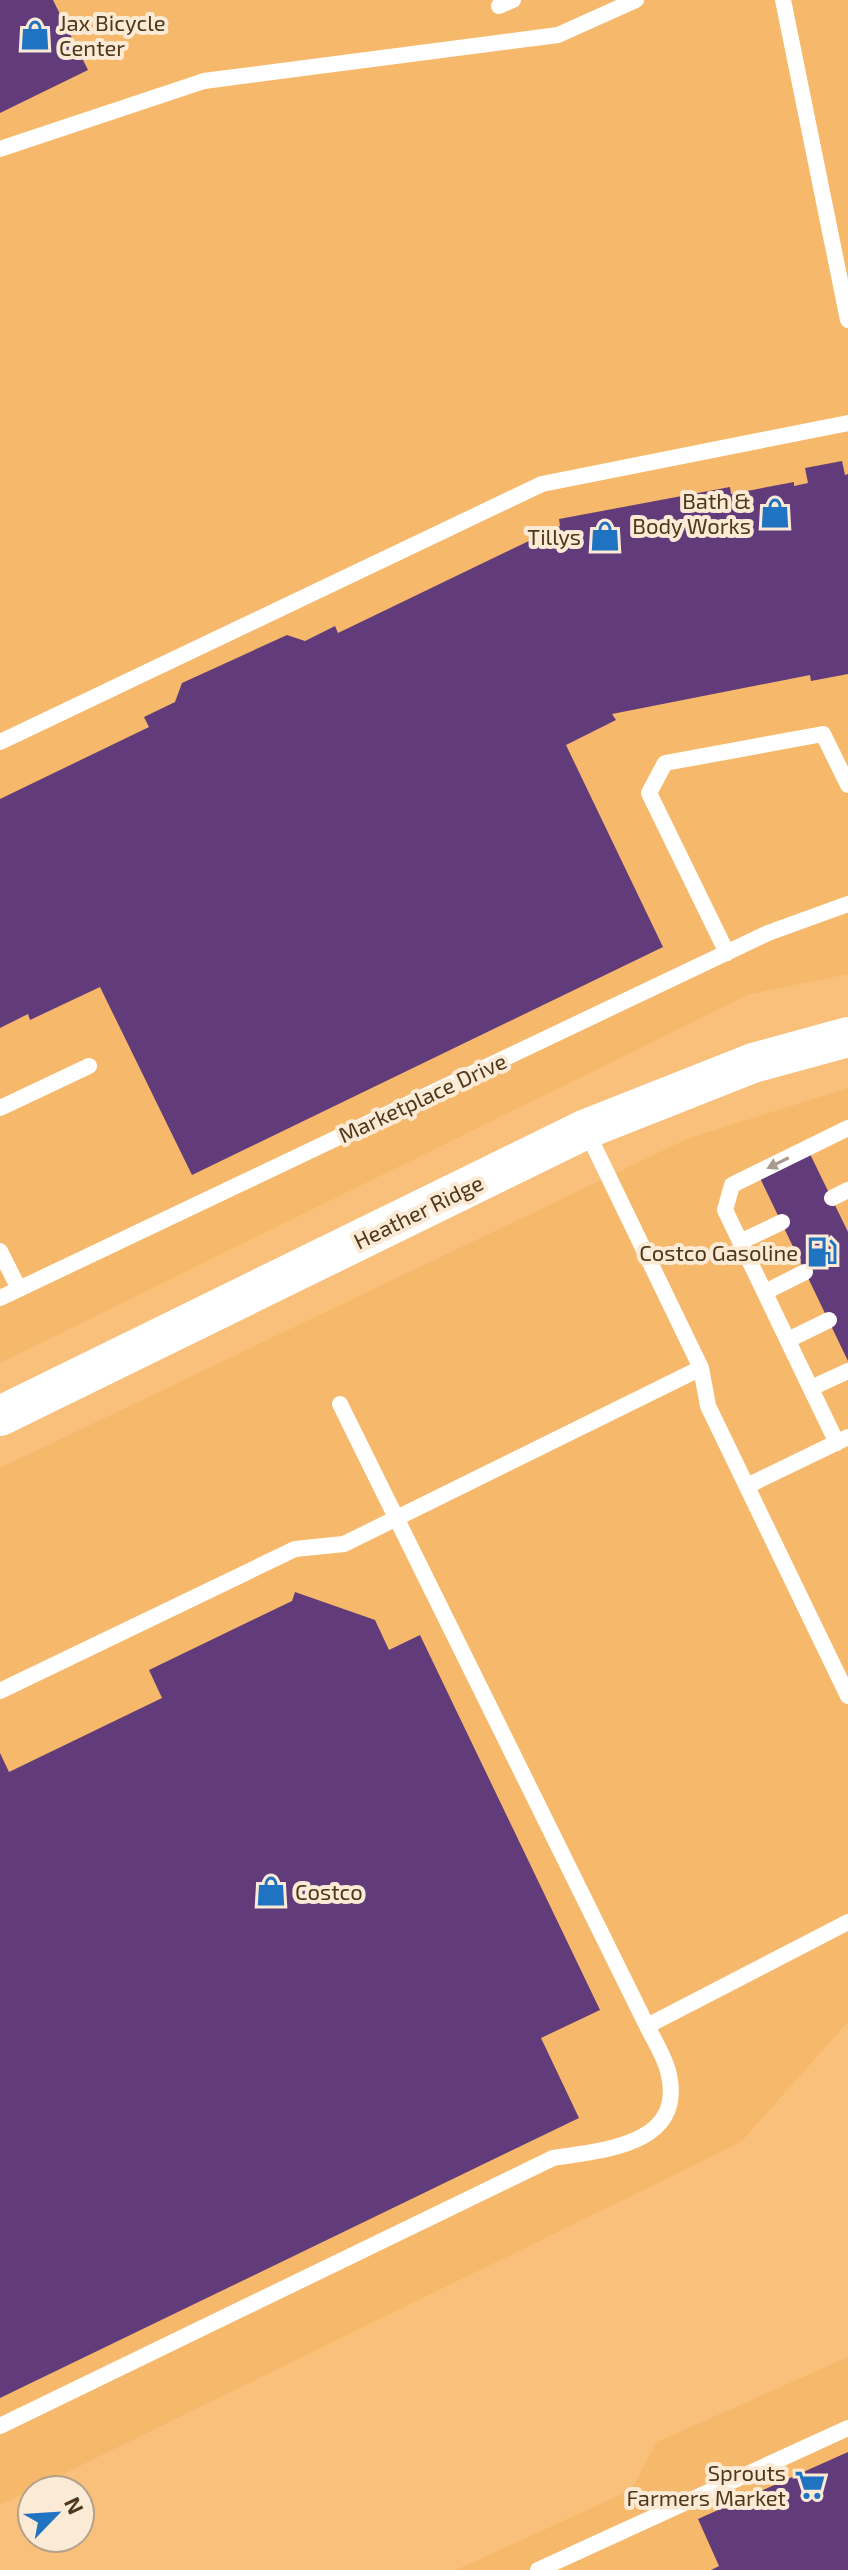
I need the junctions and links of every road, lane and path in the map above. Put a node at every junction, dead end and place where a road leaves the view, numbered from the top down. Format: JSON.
{"nodes":[{"id":1,"x":636,"y":0,"type":"edge"},
{"id":2,"x":783,"y":0,"type":"edge"},
{"id":3,"x":0,"y":149,"type":"edge"},
{"id":4,"x":848,"y":320,"type":"edge"},
{"id":5,"x":848,"y":423,"type":"edge"},
{"id":6,"x":0,"y":742,"type":"edge"},
{"id":7,"x":848,"y":785,"type":"edge"},
{"id":8,"x":848,"y":904,"type":"edge"},
{"id":9,"x":727,"y":953,"type":"junction"},
{"id":10,"x":848,"y":1037,"type":"edge"},
{"id":11,"x":89,"y":1066,"type":"dead end"},
{"id":12,"x":0,"y":1108,"type":"edge"},
{"id":13,"x":848,"y":1128,"type":"edge"},
{"id":14,"x":586,"y":1129,"type":"junction"},
{"id":15,"x":848,"y":1190,"type":"edge"},
{"id":16,"x":832,"y":1198,"type":"dead end"},
{"id":17,"x":782,"y":1222,"type":"dead end"},
{"id":18,"x":740,"y":1242,"type":"junction"},
{"id":19,"x":0,"y":1251,"type":"edge"},
{"id":20,"x":805,"y":1272,"type":"dead end"},
{"id":21,"x":19,"y":1289,"type":"junction"},
{"id":22,"x":765,"y":1292,"type":"junction"},
{"id":23,"x":0,"y":1298,"type":"edge"},
{"id":24,"x":829,"y":1320,"type":"dead end"},
{"id":25,"x":788,"y":1340,"type":"junction"},
{"id":26,"x":701,"y":1368,"type":"junction"},
{"id":27,"x":848,"y":1371,"type":"edge"},
{"id":28,"x":811,"y":1388,"type":"junction"},
{"id":29,"x":340,"y":1404,"type":"dead end"},
{"id":30,"x":0,"y":1416,"type":"edge"},
{"id":31,"x":842,"y":1440,"type":"edge"},
{"id":32,"x":747,"y":1486,"type":"junction"},
{"id":33,"x":397,"y":1519,"type":"junction"},
{"id":34,"x":0,"y":1691,"type":"edge"},
{"id":35,"x":848,"y":1696,"type":"edge"},
{"id":36,"x":848,"y":1922,"type":"edge"},
{"id":37,"x":647,"y":2026,"type":"junction"},
{"id":38,"x":0,"y":2426,"type":"edge"},
{"id":39,"x":848,"y":2428,"type":"edge"},
{"id":40,"x":538,"y":2570,"type":"edge"}],
"edges":[{"from":1,"to":3,"type":"lane"},
{"from":2,"to":4,"type":"lane"},
{"from":5,"to":6,"type":"lane"},
{"from":7,"to":9,"type":"lane"},
{"from":8,"to":9,"type":"lane","name":"Marketplace Drive"},
{"from":9,"to":21,"type":"lane","name":"Marketplace Drive"},
{"from":10,"to":14,"type":"street","name":"Heather Ridge"},
{"from":11,"to":12,"type":"lane"},
{"from":13,"to":18,"type":"lane","one_way":true},
{"from":14,"to":26,"type":"lane"},
{"from":14,"to":30,"type":"street","name":"Heather Ridge"},
{"from":15,"to":16,"type":"lane"},
{"from":17,"to":18,"type":"lane"},
{"from":18,"to":22,"type":"lane"},
{"from":19,"to":21,"type":"lane"},
{"from":20,"to":22,"type":"lane"},
{"from":21,"to":23,"type":"lane","name":"Marketplace Drive"},
{"from":22,"to":25,"type":"lane"},
{"from":24,"to":25,"type":"lane"},
{"from":25,"to":28,"type":"lane"},
{"from":26,"to":32,"type":"lane"},
{"from":26,"to":33,"type":"lane"},
{"from":27,"to":28,"type":"lane"},
{"from":28,"to":31,"type":"lane"},
{"from":29,"to":33,"type":"lane"},
{"from":31,"to":32,"type":"lane"},
{"from":32,"to":35,"type":"lane"},
{"from":33,"to":34,"type":"lane"},
{"from":33,"to":37,"type":"lane"},
{"from":36,"to":37,"type":"lane"},
{"from":37,"to":38,"type":"lane"},
{"from":39,"to":40,"type":"lane"}]}
